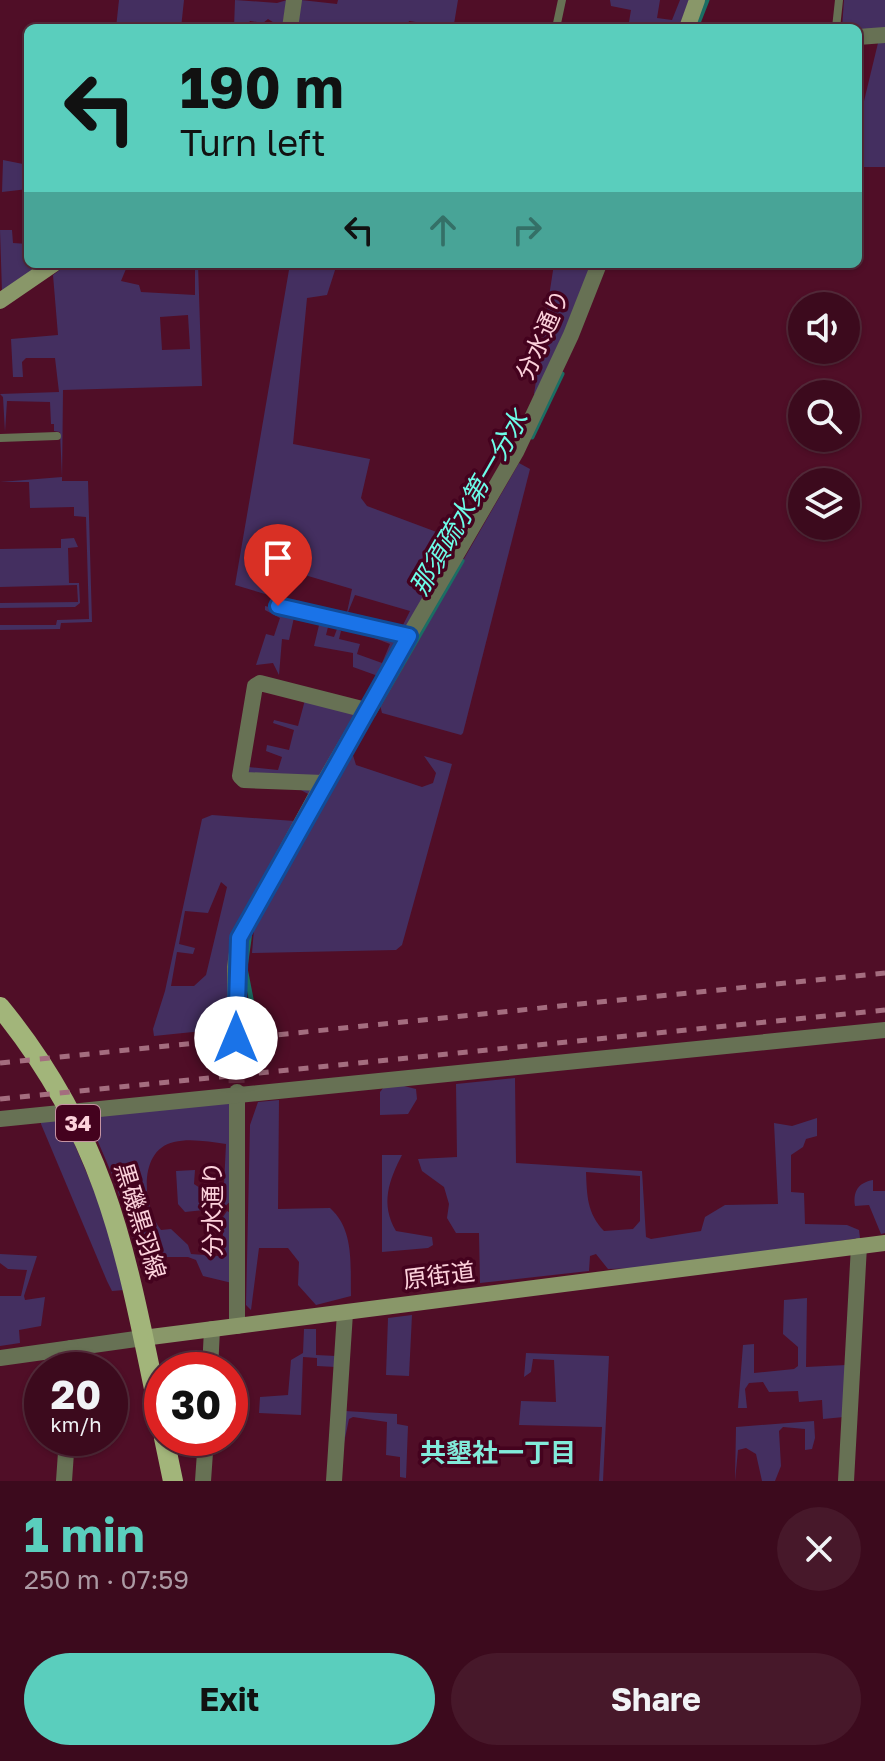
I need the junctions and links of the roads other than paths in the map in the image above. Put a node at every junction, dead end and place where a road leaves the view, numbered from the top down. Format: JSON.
{"nodes":[{"id":1,"x":294,"y":0,"type":"edge"},
{"id":2,"x":562,"y":0,"type":"edge"},
{"id":3,"x":697,"y":0,"type":"edge"},
{"id":4,"x":839,"y":0,"type":"edge"},
{"id":5,"x":291,"y":24,"type":"edge"},
{"id":6,"x":557,"y":24,"type":"edge"},
{"id":7,"x":688,"y":24,"type":"edge"},
{"id":8,"x":836,"y":24,"type":"edge"},
{"id":9,"x":885,"y":35,"type":"edge"},
{"id":10,"x":862,"y":37,"type":"edge"},
{"id":11,"x":48,"y":268,"type":"edge"},
{"id":12,"x":597,"y":268,"type":"edge"},
{"id":13,"x":0,"y":301,"type":"edge"},
{"id":14,"x":57,"y":436,"type":"dead end"},
{"id":15,"x":0,"y":438,"type":"edge"},
{"id":16,"x":278,"y":606,"type":"dead end"},
{"id":17,"x":409,"y":636,"type":"junction"},
{"id":18,"x":366,"y":710,"type":"junction"},
{"id":19,"x":323,"y":783,"type":"junction"},
{"id":20,"x":0,"y":1007,"type":"edge"},
{"id":21,"x":885,"y":1030,"type":"edge"},
{"id":22,"x":236,"y":1067,"type":"tunnel mouth"},
{"id":23,"x":237,"y":1095,"type":"junction"},
{"id":24,"x":0,"y":1119,"type":"edge"},
{"id":25,"x":885,"y":1243,"type":"edge"},
{"id":26,"x":859,"y":1246,"type":"junction"},
{"id":27,"x":345,"y":1313,"type":"junction"},
{"id":28,"x":237,"y":1326,"type":"junction"},
{"id":29,"x":212,"y":1329,"type":"junction"},
{"id":30,"x":143,"y":1338,"type":"junction"},
{"id":31,"x":71,"y":1348,"type":"junction"},
{"id":32,"x":71,"y":1352,"type":"edge"},
{"id":33,"x":146,"y":1352,"type":"edge"},
{"id":34,"x":211,"y":1352,"type":"edge"},
{"id":35,"x":0,"y":1358,"type":"edge"},
{"id":36,"x":66,"y":1456,"type":"edge"},
{"id":37,"x":168,"y":1456,"type":"edge"},
{"id":38,"x":205,"y":1456,"type":"edge"},
{"id":39,"x":64,"y":1481,"type":"edge"},
{"id":40,"x":173,"y":1481,"type":"edge"},
{"id":41,"x":203,"y":1481,"type":"edge"},
{"id":42,"x":334,"y":1481,"type":"edge"},
{"id":43,"x":846,"y":1481,"type":"edge"}],
"edges":[{"from":1,"to":5,"type":"street"},
{"from":2,"to":6,"type":"lane"},
{"from":3,"to":7,"type":"street"},
{"from":4,"to":8,"type":"lane"},
{"from":9,"to":10,"type":"street"},
{"from":11,"to":13,"type":"street"},
{"from":12,"to":17,"type":"street","name":"分水通り"},
{"from":14,"to":15,"type":"lane"},
{"from":16,"to":17,"type":"street"},
{"from":17,"to":18,"type":"street","name":"分水通り"},
{"from":18,"to":19,"type":"street","name":"分水通り"},
{"from":18,"to":19,"type":"street"},
{"from":19,"to":22,"type":"street","name":"分水通り"},
{"from":20,"to":30,"type":"main road","name":"黒磯黒羽線","number":"34"},
{"from":21,"to":23,"type":"street"},
{"from":23,"to":24,"type":"street"},
{"from":23,"to":28,"type":"street","name":"分水通り"},
{"from":25,"to":26,"type":"street","name":"原街道"},
{"from":26,"to":27,"type":"street","name":"原街道"},
{"from":26,"to":43,"type":"street"},
{"from":27,"to":28,"type":"street","name":"原街道"},
{"from":27,"to":42,"type":"street"},
{"from":28,"to":29,"type":"street","name":"原街道"},
{"from":29,"to":30,"type":"street","name":"原街道"},
{"from":29,"to":34,"type":"street"},
{"from":30,"to":31,"type":"street","name":"原街道"},
{"from":30,"to":33,"type":"main road","name":"黒磯黒羽線","number":"34"},
{"from":31,"to":32,"type":"street"},
{"from":31,"to":35,"type":"street","name":"原街道"},
{"from":36,"to":39,"type":"street"},
{"from":37,"to":40,"type":"main road"},
{"from":38,"to":41,"type":"street"}]}
